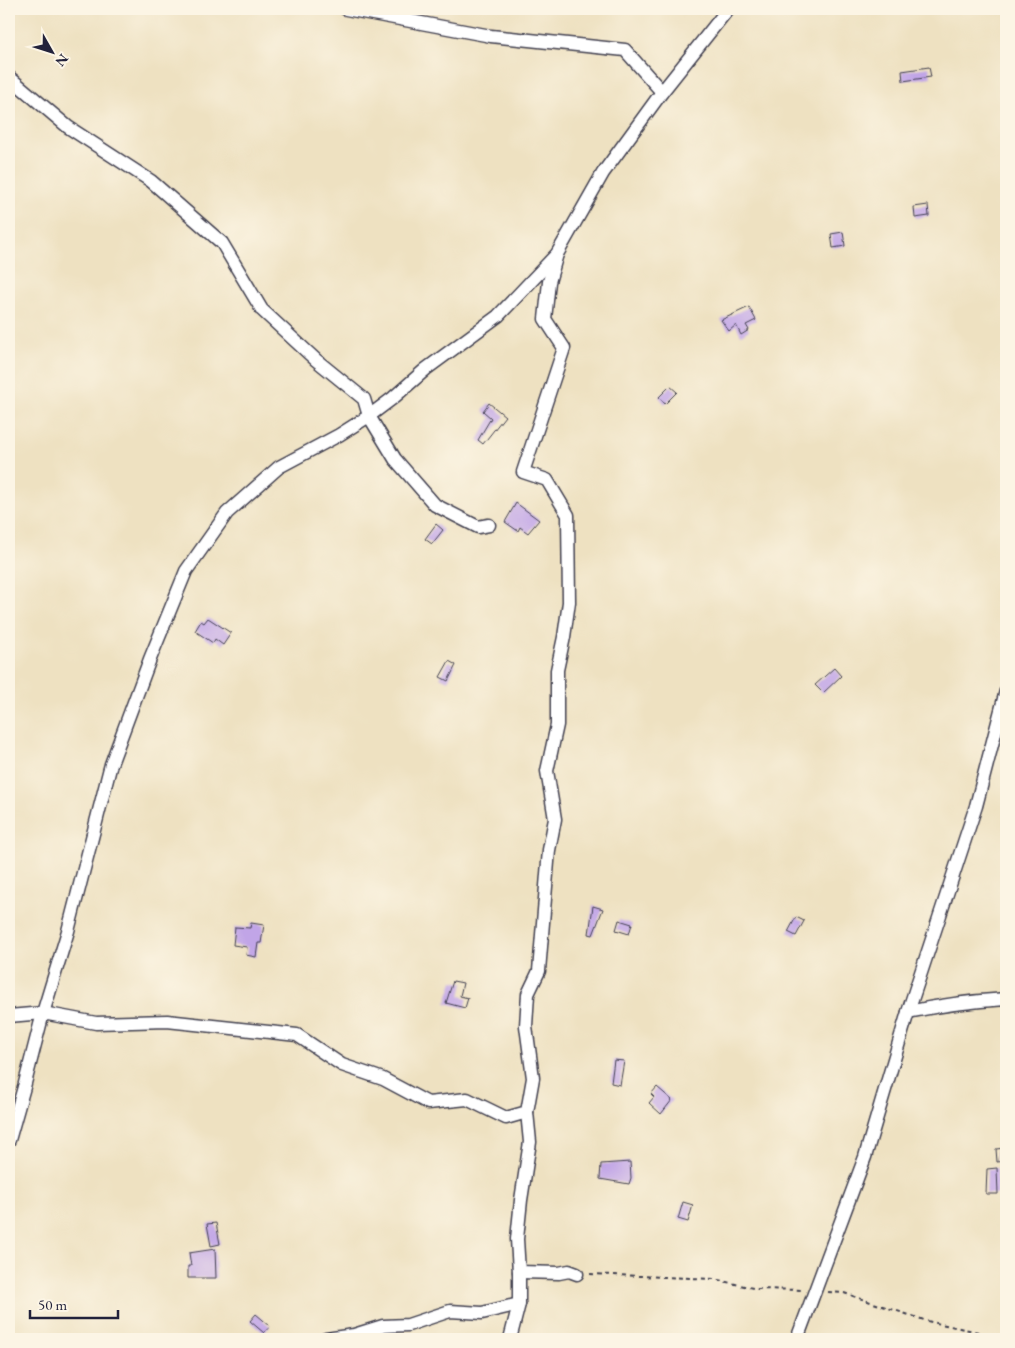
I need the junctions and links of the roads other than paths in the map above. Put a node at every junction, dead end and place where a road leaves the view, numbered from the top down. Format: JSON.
{"nodes":[{"id":1,"x":346,"y":9,"type":"edge"},
{"id":2,"x":728,"y":9,"type":"edge"},
{"id":3,"x":9,"y":77,"type":"edge"},
{"id":4,"x":662,"y":92,"type":"junction"},
{"id":5,"x":557,"y":254,"type":"junction"},
{"id":6,"x":369,"y":416,"type":"junction"},
{"id":7,"x":489,"y":525,"type":"dead end"},
{"id":8,"x":1006,"y":691,"type":"edge"},
{"id":9,"x":1006,"y":999,"type":"edge"},
{"id":10,"x":908,"y":1012,"type":"junction"},
{"id":11,"x":43,"y":1013,"type":"junction"},
{"id":12,"x":9,"y":1016,"type":"edge"},
{"id":13,"x":527,"y":1112,"type":"junction"},
{"id":14,"x":9,"y":1140,"type":"edge"},
{"id":15,"x":519,"y":1272,"type":"junction"},
{"id":16,"x":577,"y":1274,"type":"road end"},
{"id":17,"x":518,"y":1304,"type":"junction"},
{"id":18,"x":326,"y":1339,"type":"edge"},
{"id":19,"x":510,"y":1339,"type":"edge"},
{"id":20,"x":797,"y":1339,"type":"edge"}],
"edges":[{"from":1,"to":4,"type":"street"},
{"from":2,"to":4,"type":"street"},
{"from":3,"to":6,"type":"street"},
{"from":4,"to":5,"type":"street"},
{"from":5,"to":6,"type":"street"},
{"from":5,"to":13,"type":"street"},
{"from":6,"to":7,"type":"street"},
{"from":6,"to":11,"type":"street"},
{"from":8,"to":10,"type":"street"},
{"from":9,"to":10,"type":"street"},
{"from":10,"to":20,"type":"street"},
{"from":11,"to":12,"type":"street"},
{"from":11,"to":13,"type":"street"},
{"from":11,"to":14,"type":"street"},
{"from":13,"to":15,"type":"street"},
{"from":15,"to":16,"type":"street"},
{"from":15,"to":17,"type":"street"},
{"from":17,"to":18,"type":"street"},
{"from":17,"to":19,"type":"street"}]}
